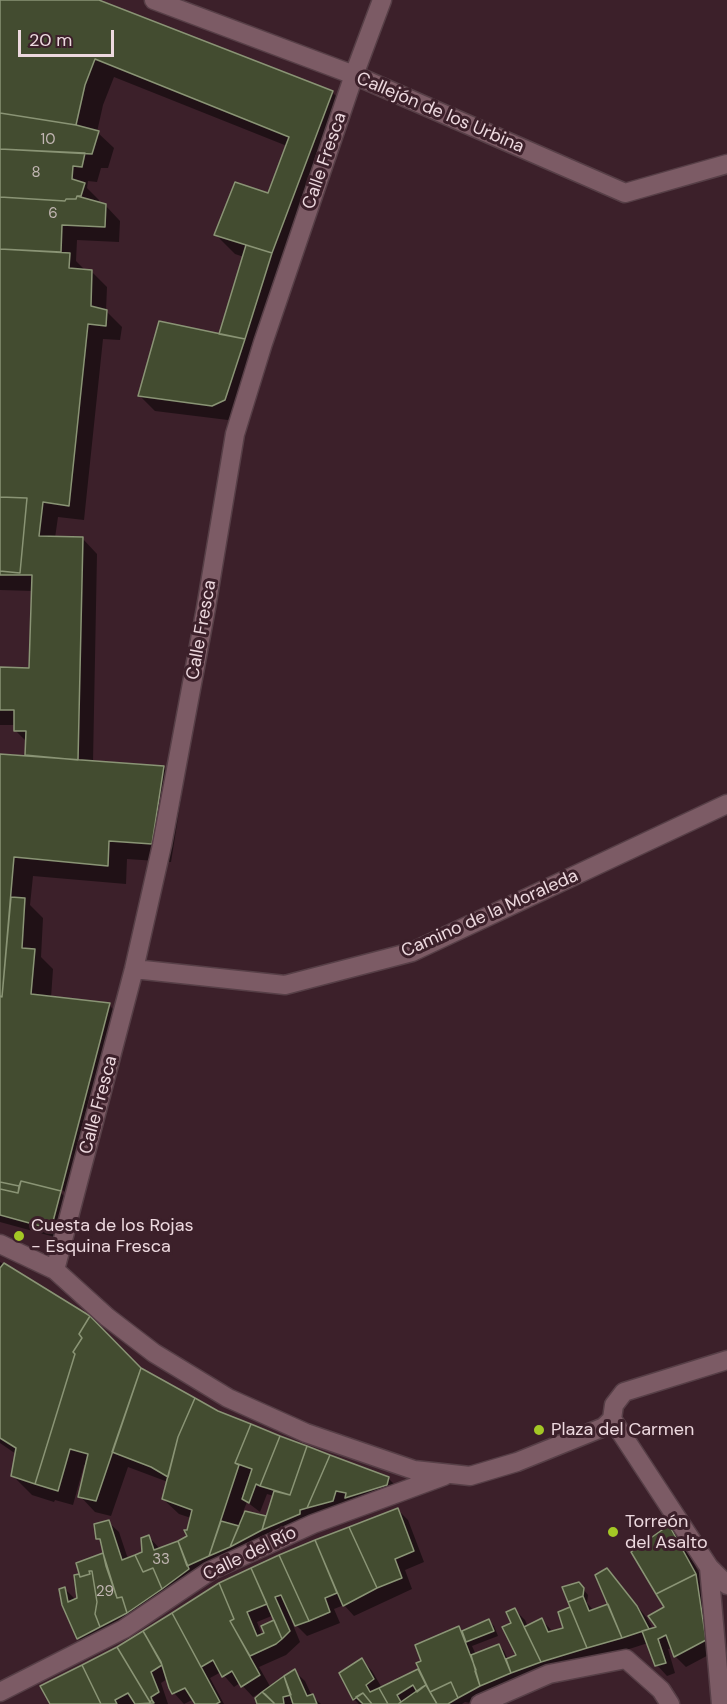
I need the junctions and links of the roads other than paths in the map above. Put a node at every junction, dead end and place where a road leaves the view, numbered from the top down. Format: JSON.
{"nodes":[{"id":1,"x":154,"y":0,"type":"edge"},
{"id":2,"x":382,"y":0,"type":"edge"},
{"id":3,"x":354,"y":75,"type":"junction"},
{"id":4,"x":727,"y":164,"type":"edge"},
{"id":5,"x":727,"y":804,"type":"edge"},
{"id":6,"x":134,"y":969,"type":"junction"},
{"id":7,"x":0,"y":1244,"type":"edge"},
{"id":8,"x":55,"y":1270,"type":"junction"},
{"id":9,"x":727,"y":1360,"type":"edge"},
{"id":10,"x":612,"y":1419,"type":"junction"},
{"id":11,"x":449,"y":1474,"type":"junction"},
{"id":12,"x":709,"y":1567,"type":"junction"},
{"id":13,"x":727,"y":1585,"type":"edge"},
{"id":14,"x":0,"y":1692,"type":"edge"},
{"id":15,"x":480,"y":1704,"type":"edge"},
{"id":16,"x":670,"y":1704,"type":"edge"},
{"id":17,"x":721,"y":1704,"type":"edge"}],
"edges":[{"from":1,"to":3,"type":"street","name":"Callejón de los Urbina"},
{"from":2,"to":3,"type":"street","name":"Calle Fresca"},
{"from":3,"to":4,"type":"street","name":"Callejón de los Urbina"},
{"from":3,"to":6,"type":"street","name":"Calle Fresca"},
{"from":5,"to":6,"type":"street","name":"Camino de la Moraleda"},
{"from":6,"to":8,"type":"street","name":"Calle Fresca"},
{"from":7,"to":8,"type":"street"},
{"from":8,"to":11,"type":"street"},
{"from":9,"to":10,"type":"street"},
{"from":10,"to":11,"type":"street"},
{"from":10,"to":12,"type":"street"},
{"from":11,"to":14,"type":"street","name":"Calle del Río"},
{"from":12,"to":13,"type":"street"},
{"from":12,"to":17,"type":"street"},
{"from":15,"to":16,"type":"street"}]}
